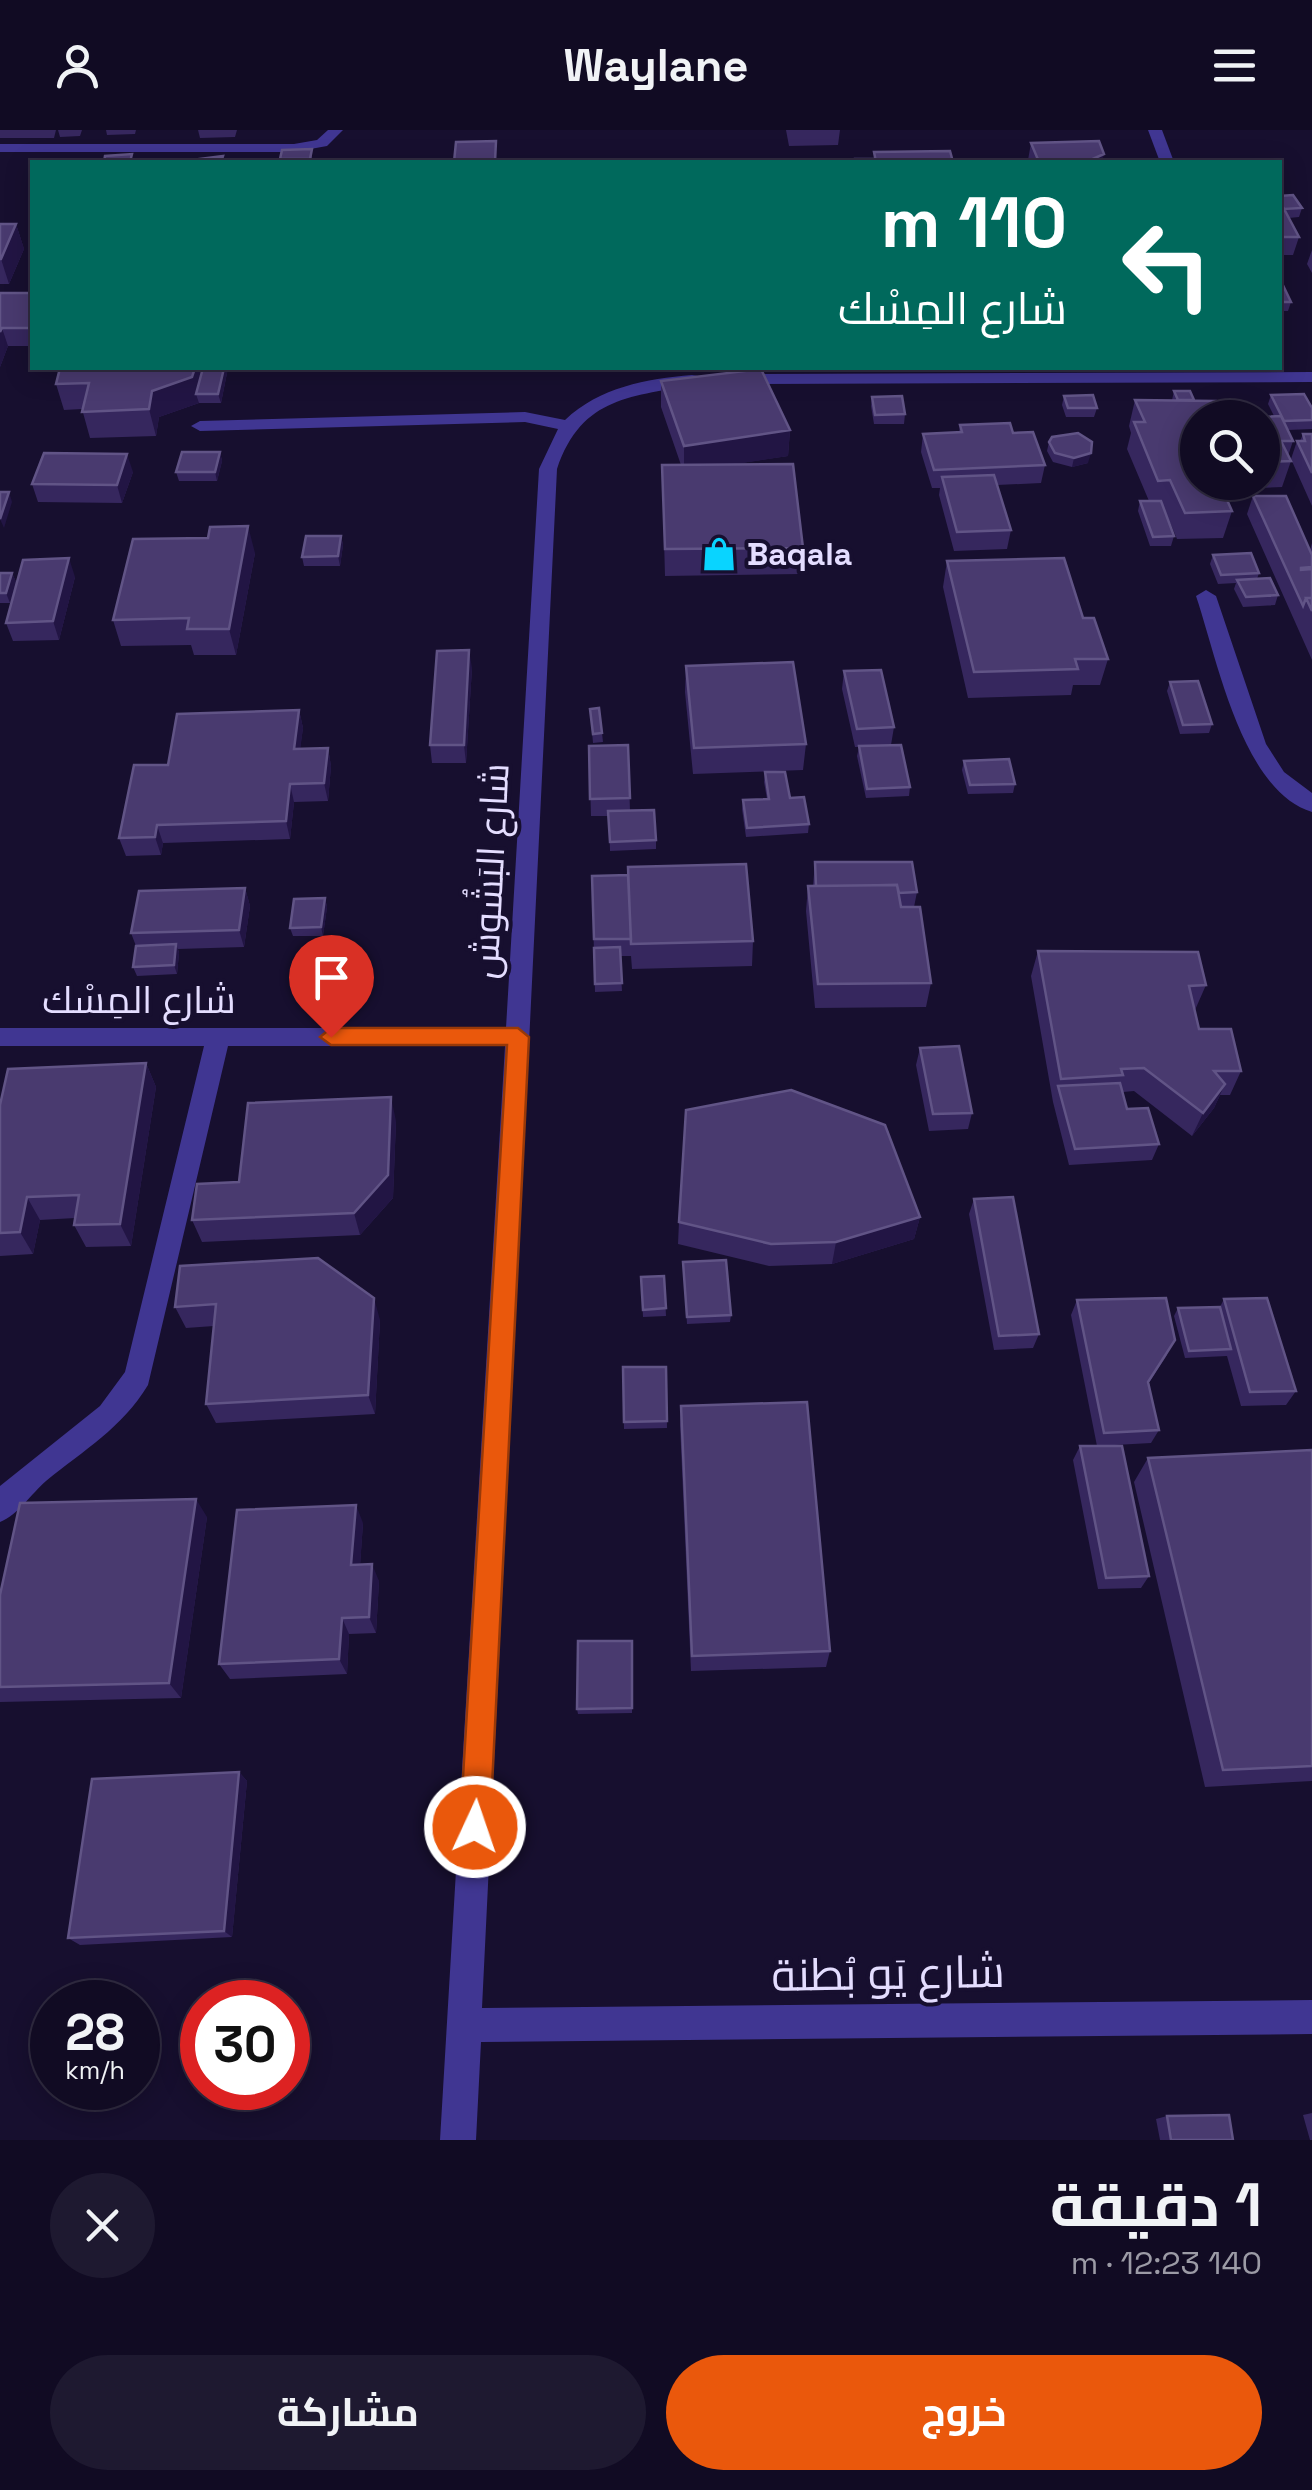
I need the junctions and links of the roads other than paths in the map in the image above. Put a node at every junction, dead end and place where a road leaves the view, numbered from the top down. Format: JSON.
{"nodes":[{"id":1,"x":280,"y":130,"type":"edge"},
{"id":2,"x":336,"y":130,"type":"edge"},
{"id":3,"x":1155,"y":130,"type":"edge"},
{"id":4,"x":0,"y":148,"type":"edge"},
{"id":5,"x":276,"y":148,"type":"junction"},
{"id":6,"x":1166,"y":160,"type":"edge"},
{"id":7,"x":1249,"y":372,"type":"edge"},
{"id":8,"x":1312,"y":377,"type":"edge"},
{"id":9,"x":200,"y":426,"type":"dead end"},
{"id":10,"x":568,"y":426,"type":"junction"},
{"id":11,"x":1206,"y":596,"type":"dead end"},
{"id":12,"x":1312,"y":804,"type":"edge"},
{"id":13,"x":0,"y":1037,"type":"edge"},
{"id":14,"x":218,"y":1037,"type":"junction"},
{"id":15,"x":518,"y":1037,"type":"junction"},
{"id":16,"x":0,"y":1508,"type":"edge"},
{"id":17,"x":1312,"y":2017,"type":"edge"},
{"id":18,"x":464,"y":2025,"type":"junction"},
{"id":19,"x":458,"y":2140,"type":"edge"}],
"edges":[{"from":1,"to":5,"type":"street"},
{"from":2,"to":5,"type":"street"},
{"from":3,"to":6,"type":"street"},
{"from":4,"to":5,"type":"street"},
{"from":7,"to":8,"type":"street"},
{"from":7,"to":10,"type":"street"},
{"from":9,"to":10,"type":"street"},
{"from":10,"to":15,"type":"street","name":"شارع البَشُوش"},
{"from":11,"to":12,"type":"street"},
{"from":13,"to":14,"type":"street","name":"شارع المِسْك"},
{"from":14,"to":15,"type":"street","name":"شارع المِسْك"},
{"from":14,"to":16,"type":"street"},
{"from":15,"to":18,"type":"street","name":"شارع البَشُوش"},
{"from":17,"to":18,"type":"street","name":"شارع يَو بُطنة"},
{"from":18,"to":19,"type":"street","name":"شارع البَشُوش"}]}
